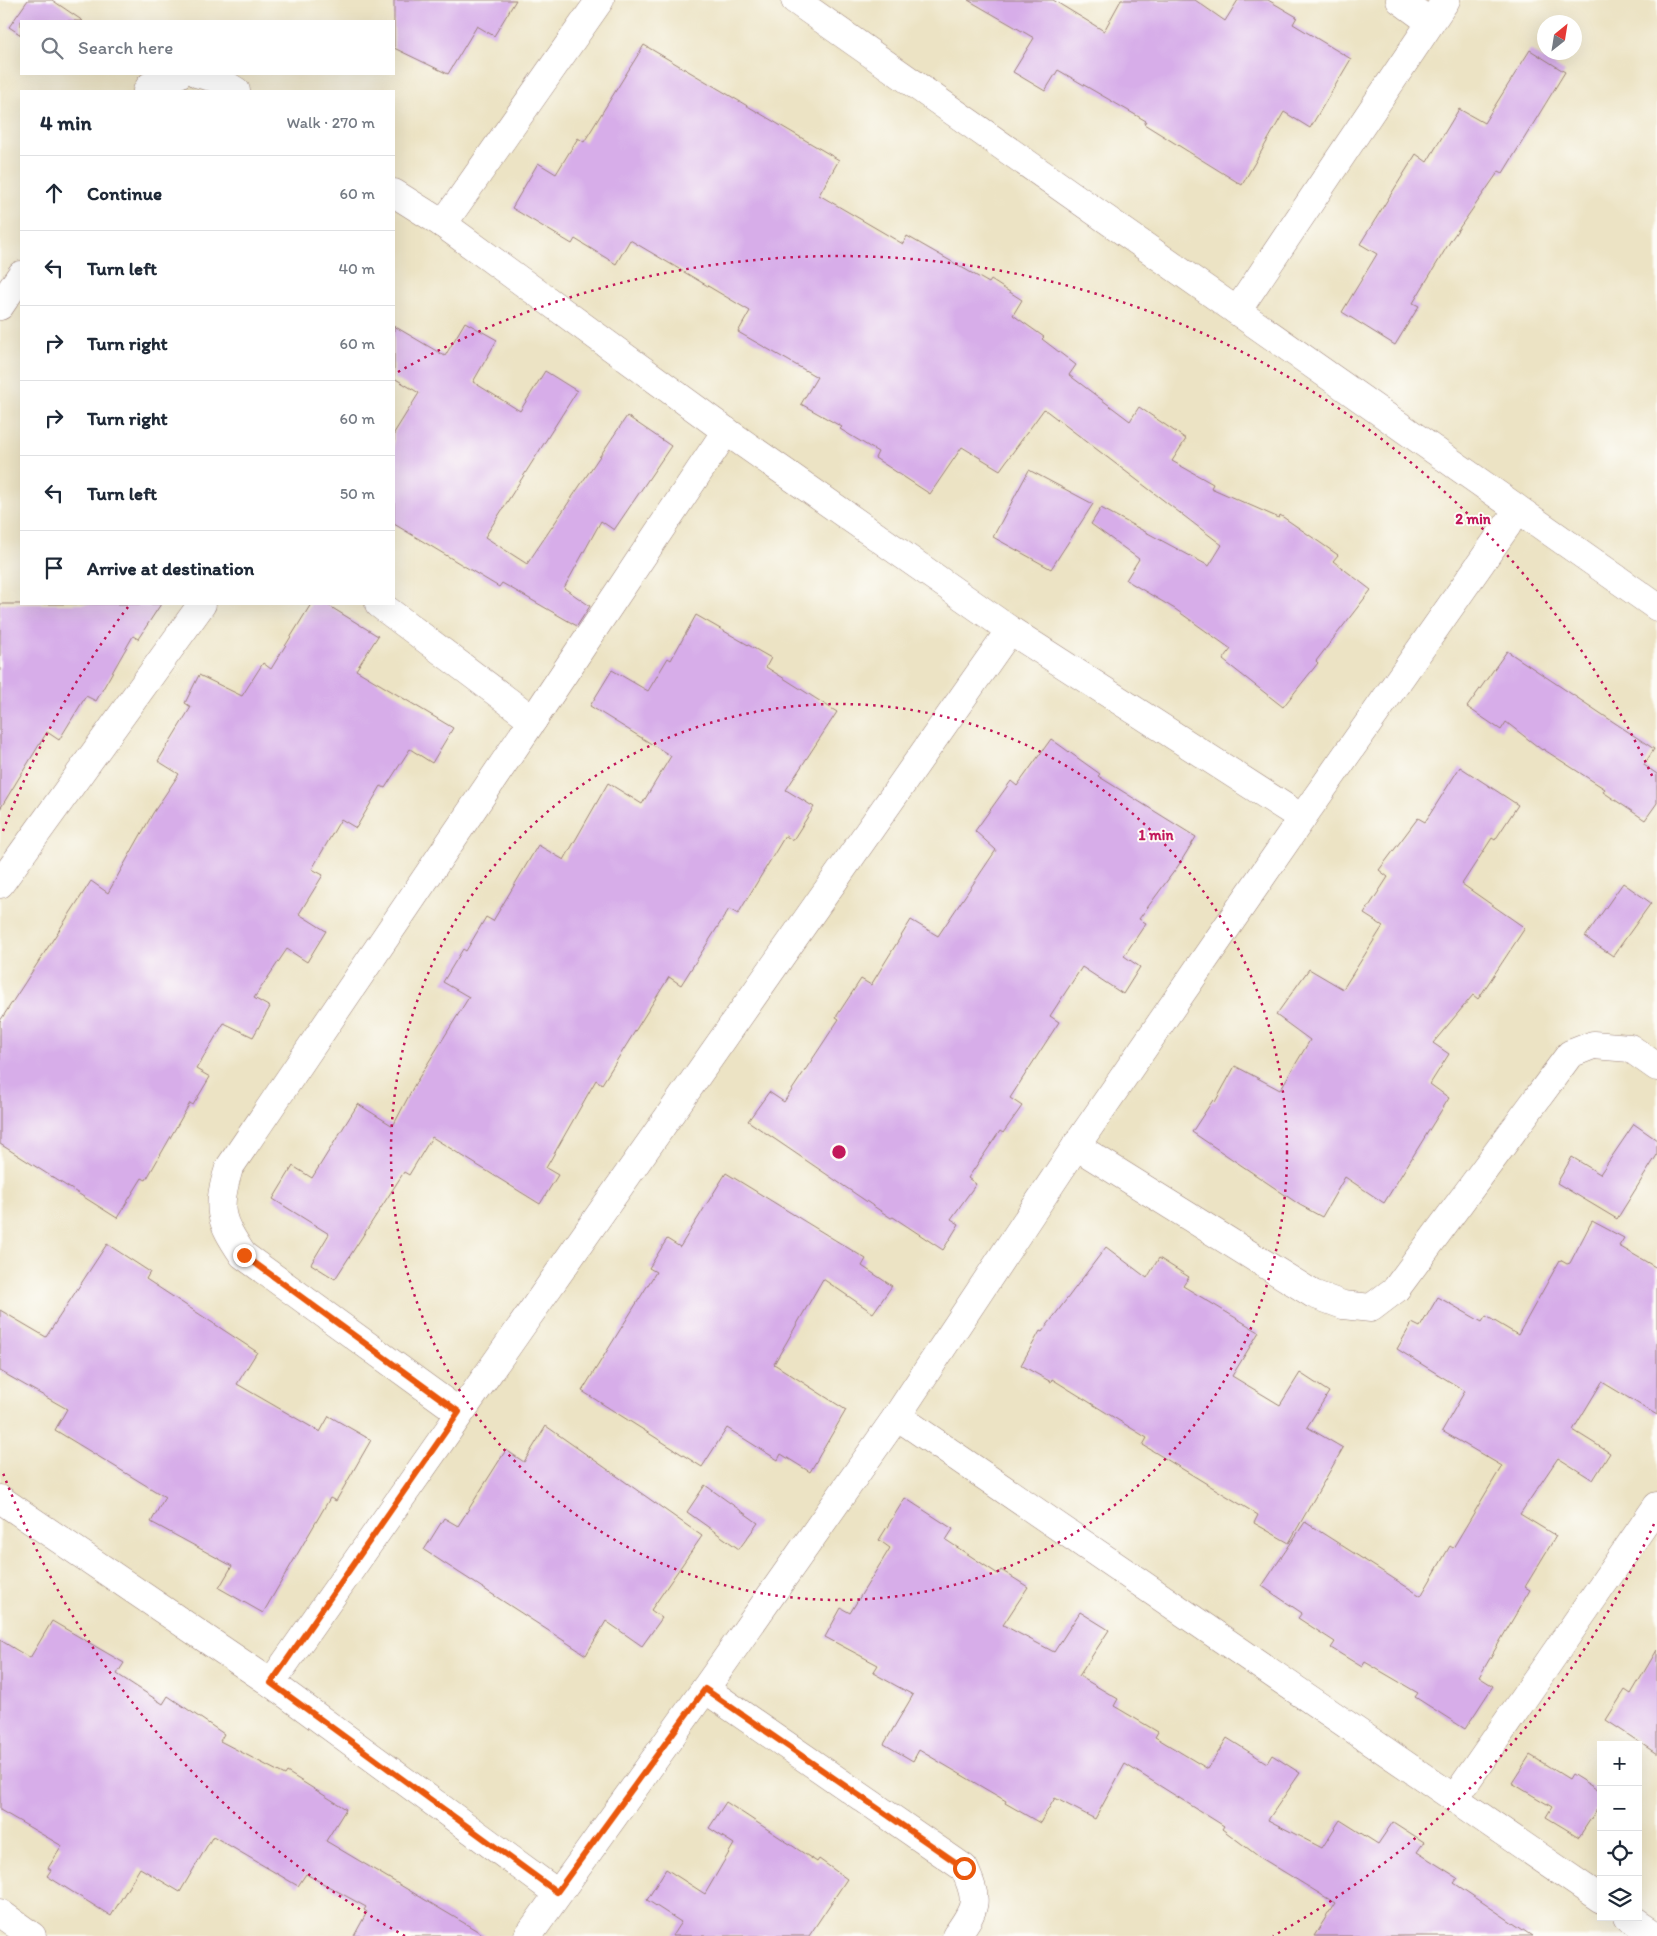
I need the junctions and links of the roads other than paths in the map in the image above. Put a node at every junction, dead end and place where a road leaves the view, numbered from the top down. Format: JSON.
{"nodes":[{"id":1,"x":600,"y":0,"type":"edge"},
{"id":2,"x":795,"y":0,"type":"edge"},
{"id":3,"x":1400,"y":0,"type":"edge"},
{"id":4,"x":1446,"y":0,"type":"edge"},
{"id":5,"x":1430,"y":22,"type":"junction"},
{"id":6,"x":174,"y":75,"type":"edge"},
{"id":7,"x":203,"y":75,"type":"edge"},
{"id":8,"x":148,"y":90,"type":"edge"},
{"id":9,"x":234,"y":90,"type":"edge"},
{"id":10,"x":395,"y":194,"type":"edge"},
{"id":11,"x":443,"y":224,"type":"junction"},
{"id":12,"x":20,"y":276,"type":"edge"},
{"id":13,"x":0,"y":306,"type":"edge"},
{"id":14,"x":1237,"y":311,"type":"junction"},
{"id":15,"x":726,"y":431,"type":"junction"},
{"id":16,"x":1518,"y":510,"type":"junction"},
{"id":17,"x":201,"y":605,"type":"edge"},
{"id":18,"x":380,"y":605,"type":"edge"},
{"id":19,"x":1657,"y":607,"type":"edge"},
{"id":20,"x":1010,"y":630,"type":"junction"},
{"id":21,"x":534,"y":720,"type":"junction"},
{"id":22,"x":1302,"y":818,"type":"junction"},
{"id":23,"x":0,"y":884,"type":"edge"},
{"id":24,"x":1657,"y":1067,"type":"edge"},
{"id":25,"x":1076,"y":1146,"type":"junction"},
{"id":26,"x":459,"y":1412,"type":"junction"},
{"id":27,"x":897,"y":1416,"type":"junction"},
{"id":28,"x":0,"y":1499,"type":"edge"},
{"id":29,"x":1657,"y":1506,"type":"edge"},
{"id":30,"x":271,"y":1683,"type":"junction"},
{"id":31,"x":705,"y":1689,"type":"junction"},
{"id":32,"x":1454,"y":1800,"type":"junction"},
{"id":33,"x":557,"y":1892,"type":"junction"},
{"id":34,"x":1597,"y":1896,"type":"edge"},
{"id":35,"x":0,"y":1912,"type":"edge"},
{"id":36,"x":1634,"y":1921,"type":"edge"},
{"id":37,"x":32,"y":1936,"type":"edge"},
{"id":38,"x":528,"y":1936,"type":"edge"},
{"id":39,"x":956,"y":1936,"type":"edge"},
{"id":40,"x":1656,"y":1936,"type":"edge"}],
"edges":[{"from":1,"to":11,"type":"street"},
{"from":2,"to":14,"type":"street"},
{"from":3,"to":5,"type":"street"},
{"from":4,"to":5,"type":"street"},
{"from":5,"to":14,"type":"street"},
{"from":6,"to":8,"type":"street"},
{"from":7,"to":9,"type":"street"},
{"from":10,"to":11,"type":"street"},
{"from":11,"to":15,"type":"street"},
{"from":12,"to":13,"type":"street"},
{"from":14,"to":16,"type":"street"},
{"from":15,"to":20,"type":"street"},
{"from":15,"to":21,"type":"street"},
{"from":16,"to":19,"type":"street"},
{"from":16,"to":22,"type":"street"},
{"from":17,"to":23,"type":"street"},
{"from":18,"to":21,"type":"street"},
{"from":20,"to":22,"type":"street"},
{"from":20,"to":26,"type":"street"},
{"from":21,"to":26,"type":"street"},
{"from":22,"to":25,"type":"street"},
{"from":24,"to":25,"type":"street"},
{"from":25,"to":27,"type":"street"},
{"from":26,"to":30,"type":"street"},
{"from":27,"to":31,"type":"street"},
{"from":27,"to":32,"type":"street"},
{"from":28,"to":30,"type":"street"},
{"from":29,"to":32,"type":"street"},
{"from":30,"to":33,"type":"street"},
{"from":31,"to":33,"type":"street"},
{"from":31,"to":39,"type":"street"},
{"from":32,"to":34,"type":"street"},
{"from":33,"to":38,"type":"street"},
{"from":35,"to":37,"type":"street"},
{"from":36,"to":40,"type":"street"}]}
